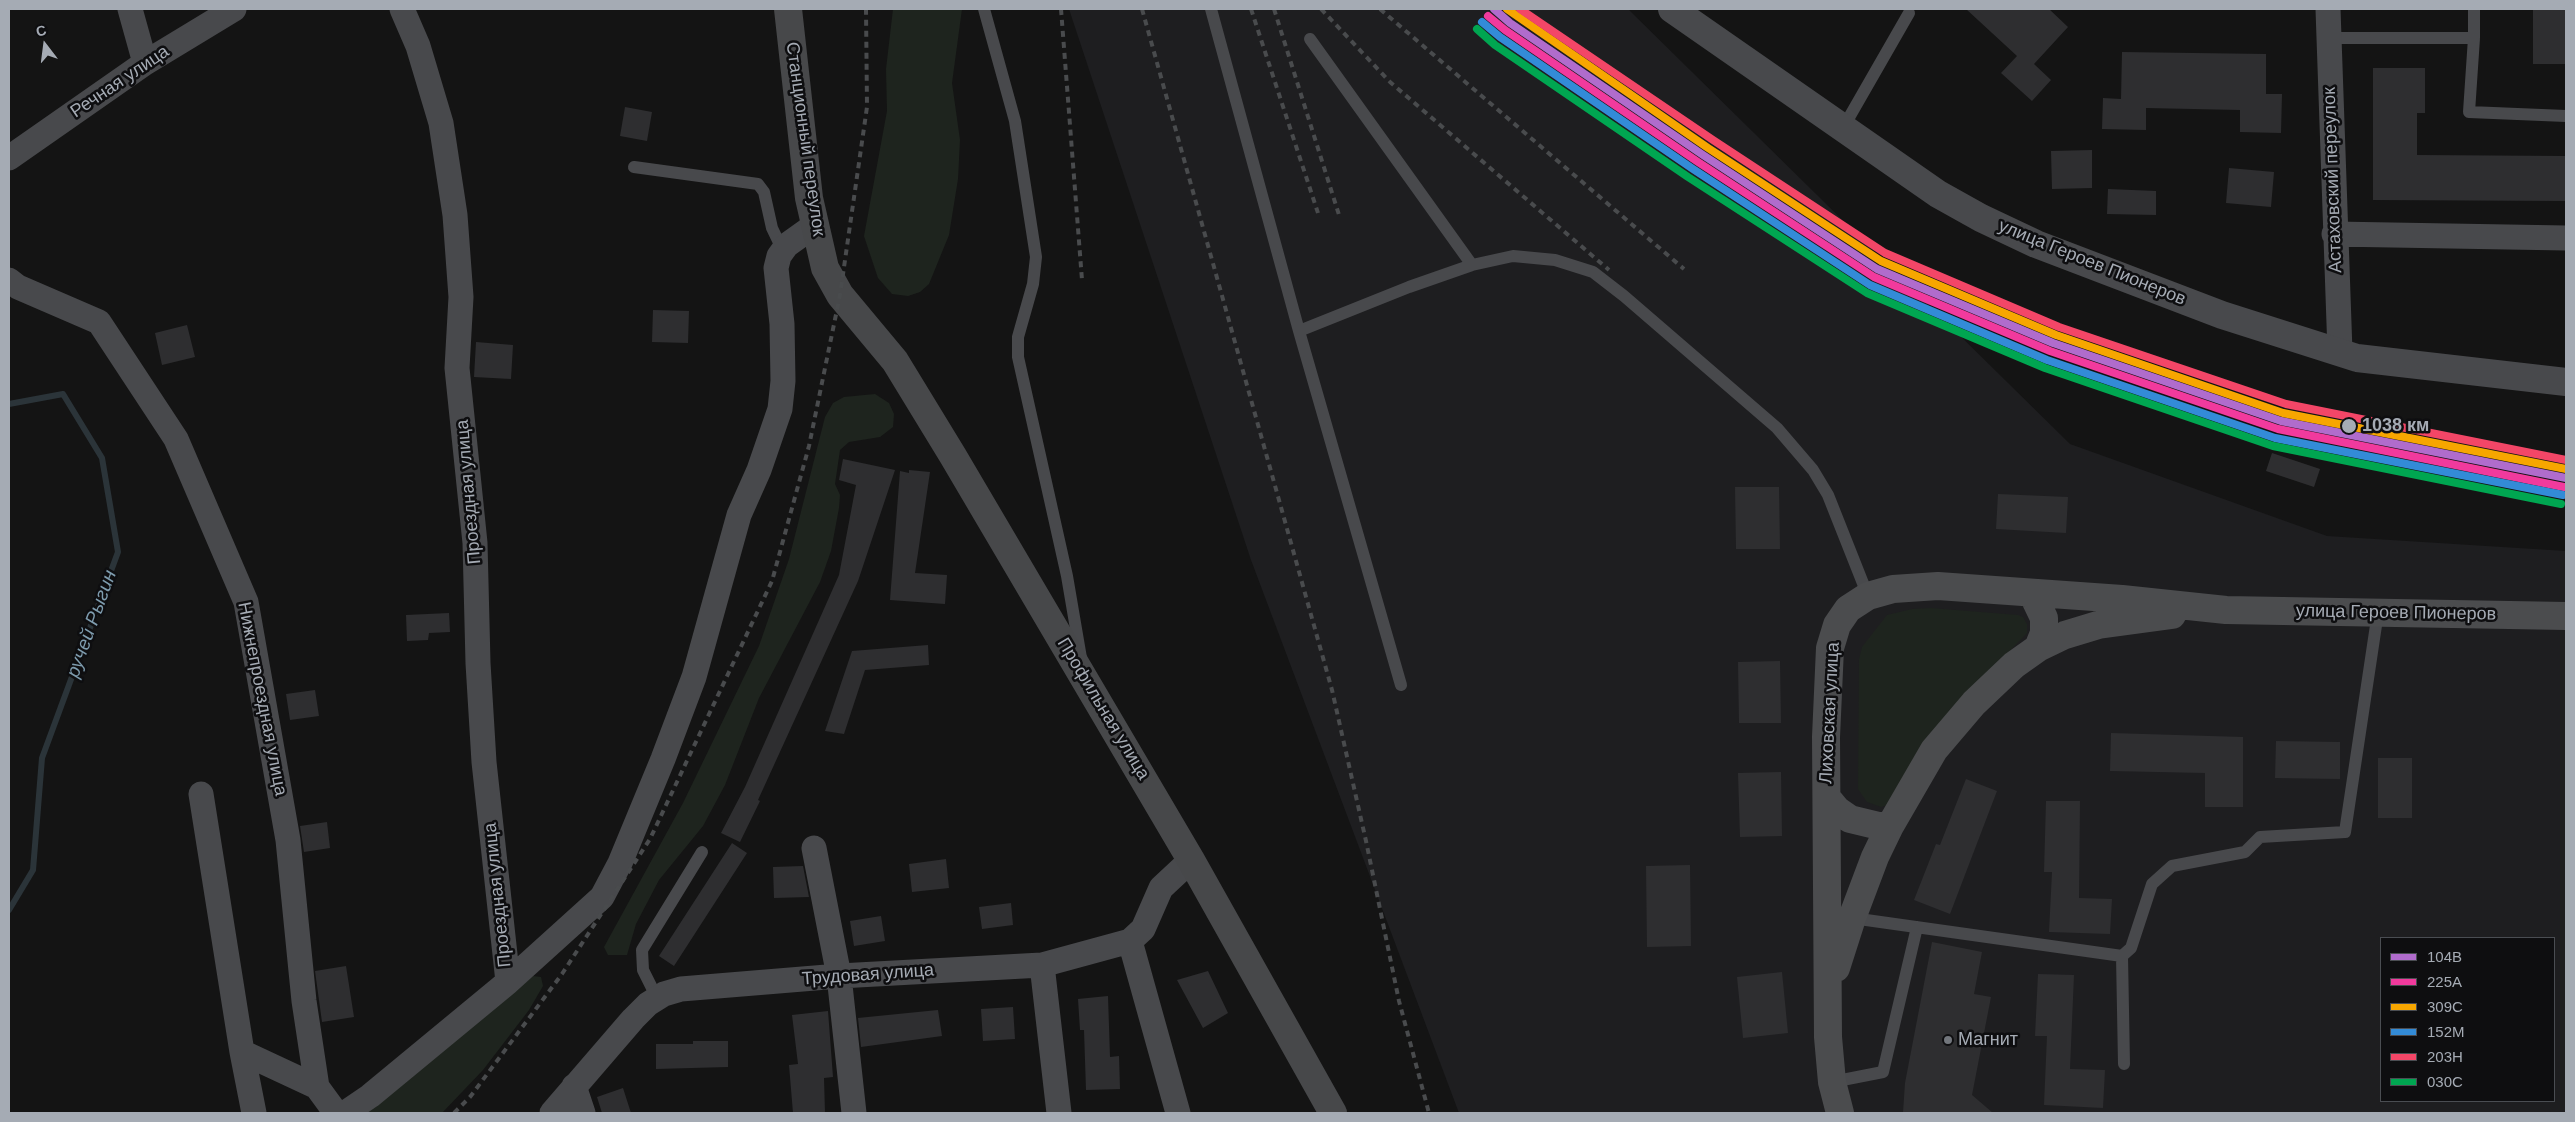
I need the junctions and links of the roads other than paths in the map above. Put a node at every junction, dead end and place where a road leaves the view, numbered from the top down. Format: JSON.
{"nodes":[{"id":1,"x":130,"y":9,"type":"edge"},
{"id":2,"x":234,"y":9,"type":"edge"},
{"id":3,"x":402,"y":9,"type":"edge"},
{"id":4,"x":788,"y":9,"type":"edge"},
{"id":5,"x":984,"y":9,"type":"edge"},
{"id":6,"x":1211,"y":9,"type":"edge"},
{"id":7,"x":1672,"y":9,"type":"edge"},
{"id":8,"x":2328,"y":9,"type":"edge"},
{"id":9,"x":2474,"y":9,"type":"edge"},
{"id":10,"x":1909,"y":14,"type":"dead end"},
{"id":11,"x":2328,"y":38,"type":"junction"},
{"id":12,"x":2474,"y":38,"type":"junction"},
{"id":13,"x":1310,"y":39,"type":"dead end"},
{"id":14,"x":145,"y":64,"type":"junction"},
{"id":15,"x":2566,"y":116,"type":"edge"},
{"id":16,"x":1843,"y":128,"type":"junction"},
{"id":17,"x":9,"y":158,"type":"edge"},
{"id":18,"x":634,"y":167,"type":"dead end"},
{"id":19,"x":815,"y":225,"type":"junction"},
{"id":20,"x":2334,"y":234,"type":"junction"},
{"id":21,"x":2566,"y":238,"type":"edge"},
{"id":22,"x":783,"y":251,"type":"junction"},
{"id":23,"x":1472,"y":266,"type":"junction"},
{"id":24,"x":9,"y":280,"type":"edge"},
{"id":25,"x":858,"y":315,"type":"joint"},
{"id":26,"x":1299,"y":331,"type":"junction"},
{"id":27,"x":2340,"y":352,"type":"junction"},
{"id":28,"x":2566,"y":382,"type":"edge"},
{"id":29,"x":2032,"y":593,"type":"junction"},
{"id":30,"x":1868,"y":596,"type":"junction"},
{"id":31,"x":2226,"y":610,"type":"junction"},
{"id":32,"x":2378,"y":612,"type":"junction"},
{"id":33,"x":2566,"y":616,"type":"edge"},
{"id":34,"x":2038,"y":648,"type":"junction"},
{"id":35,"x":1085,"y":680,"type":"junction"},
{"id":36,"x":1401,"y":685,"type":"dead end"},
{"id":37,"x":201,"y":794,"type":"dead end"},
{"id":38,"x":1827,"y":798,"type":"junction"},
{"id":39,"x":1890,"y":826,"type":"junction"},
{"id":40,"x":814,"y":848,"type":"dead end"},
{"id":41,"x":702,"y":852,"type":"dead end"},
{"id":42,"x":1192,"y":860,"type":"junction"},
{"id":43,"x":1852,"y":918,"type":"junction"},
{"id":44,"x":1917,"y":926,"type":"junction"},
{"id":45,"x":1130,"y":941,"type":"junction"},
{"id":46,"x":2122,"y":956,"type":"junction"},
{"id":47,"x":1042,"y":965,"type":"junction"},
{"id":48,"x":839,"y":976,"type":"junction"},
{"id":49,"x":508,"y":982,"type":"junction"},
{"id":50,"x":1828,"y":995,"type":"junction"},
{"id":51,"x":657,"y":998,"type":"junction"},
{"id":52,"x":242,"y":1052,"type":"junction"},
{"id":53,"x":2124,"y":1064,"type":"dead end"},
{"id":54,"x":1832,"y":1082,"type":"junction"},
{"id":55,"x":574,"y":1086,"type":"junction"},
{"id":56,"x":317,"y":1087,"type":"junction"},
{"id":57,"x":254,"y":1113,"type":"edge"},
{"id":58,"x":336,"y":1113,"type":"edge"},
{"id":59,"x":345,"y":1113,"type":"edge"},
{"id":60,"x":552,"y":1113,"type":"edge"},
{"id":61,"x":583,"y":1113,"type":"edge"},
{"id":62,"x":854,"y":1113,"type":"edge"},
{"id":63,"x":1059,"y":1113,"type":"edge"},
{"id":64,"x":1178,"y":1113,"type":"edge"},
{"id":65,"x":1333,"y":1113,"type":"edge"},
{"id":66,"x":1840,"y":1113,"type":"edge"}],
"edges":[{"from":1,"to":14,"type":"street"},
{"from":2,"to":14,"type":"street","name":"Речная улица"},
{"from":3,"to":49,"type":"street","name":"Проездная улица"},
{"from":4,"to":19,"type":"main road","name":"Станционный переулок"},
{"from":5,"to":35,"type":"lane"},
{"from":6,"to":26,"type":"lane"},
{"from":7,"to":16,"type":"street","name":"улица Героев Пионеров"},
{"from":8,"to":11,"type":"street","name":"Астаховский переулок"},
{"from":9,"to":12,"type":"lane"},
{"from":10,"to":16,"type":"lane"},
{"from":11,"to":12,"type":"lane"},
{"from":11,"to":20,"type":"street","name":"Астаховский переулок"},
{"from":12,"to":15,"type":"lane"},
{"from":13,"to":23,"type":"lane"},
{"from":14,"to":17,"type":"street","name":"Речная улица"},
{"from":16,"to":27,"type":"street","name":"улица Героев Пионеров"},
{"from":18,"to":22,"type":"lane"},
{"from":19,"to":22,"type":"street"},
{"from":19,"to":25,"type":"main road","name":"Станционный переулок"},
{"from":20,"to":21,"type":"street"},
{"from":20,"to":27,"type":"street","name":"Астаховский переулок"},
{"from":22,"to":49,"type":"street"},
{"from":23,"to":26,"type":"lane"},
{"from":23,"to":30,"type":"lane"},
{"from":24,"to":56,"type":"street","name":"Нижнепроездная улица"},
{"from":25,"to":35,"type":"main road","name":"Профильная улица"},
{"from":26,"to":36,"type":"lane"},
{"from":27,"to":28,"type":"street","name":"улица Героев Пионеров"},
{"from":29,"to":30,"type":"main road","name":"Лиховская улица"},
{"from":29,"to":31,"type":"main road","name":"Лиховская улица"},
{"from":29,"to":34,"type":"main road"},
{"from":30,"to":38,"type":"main road","name":"Лиховская улица"},
{"from":31,"to":32,"type":"main road","name":"улица Героев Пионеров"},
{"from":31,"to":34,"type":"main road"},
{"from":32,"to":33,"type":"main road","name":"улица Героев Пионеров"},
{"from":32,"to":46,"type":"lane"},
{"from":34,"to":39,"type":"main road"},
{"from":35,"to":42,"type":"main road","name":"Профильная улица"},
{"from":37,"to":52,"type":"street"},
{"from":38,"to":39,"type":"main road"},
{"from":38,"to":50,"type":"main road","name":"Лиховская улица"},
{"from":39,"to":43,"type":"main road"},
{"from":40,"to":48,"type":"street"},
{"from":41,"to":51,"type":"lane"},
{"from":42,"to":45,"type":"street"},
{"from":42,"to":65,"type":"main road","name":"Профильная улица"},
{"from":43,"to":44,"type":"lane"},
{"from":43,"to":50,"type":"main road"},
{"from":44,"to":46,"type":"lane"},
{"from":44,"to":54,"type":"lane"},
{"from":45,"to":47,"type":"street","name":"Трудовая улица"},
{"from":45,"to":64,"type":"street"},
{"from":46,"to":53,"type":"lane"},
{"from":47,"to":48,"type":"street","name":"Трудовая улица"},
{"from":47,"to":63,"type":"street"},
{"from":48,"to":51,"type":"street","name":"Трудовая улица"},
{"from":48,"to":62,"type":"street"},
{"from":49,"to":59,"type":"street"},
{"from":50,"to":54,"type":"main road","name":"Лиховская улица"},
{"from":51,"to":55,"type":"street","name":"Трудовая улица"},
{"from":52,"to":56,"type":"street"},
{"from":52,"to":57,"type":"street"},
{"from":54,"to":66,"type":"main road","name":"Лиховская улица"},
{"from":55,"to":60,"type":"street","name":"Трудовая улица"},
{"from":55,"to":61,"type":"street"},
{"from":56,"to":58,"type":"street","name":"Нижнепроездная улица"}]}
